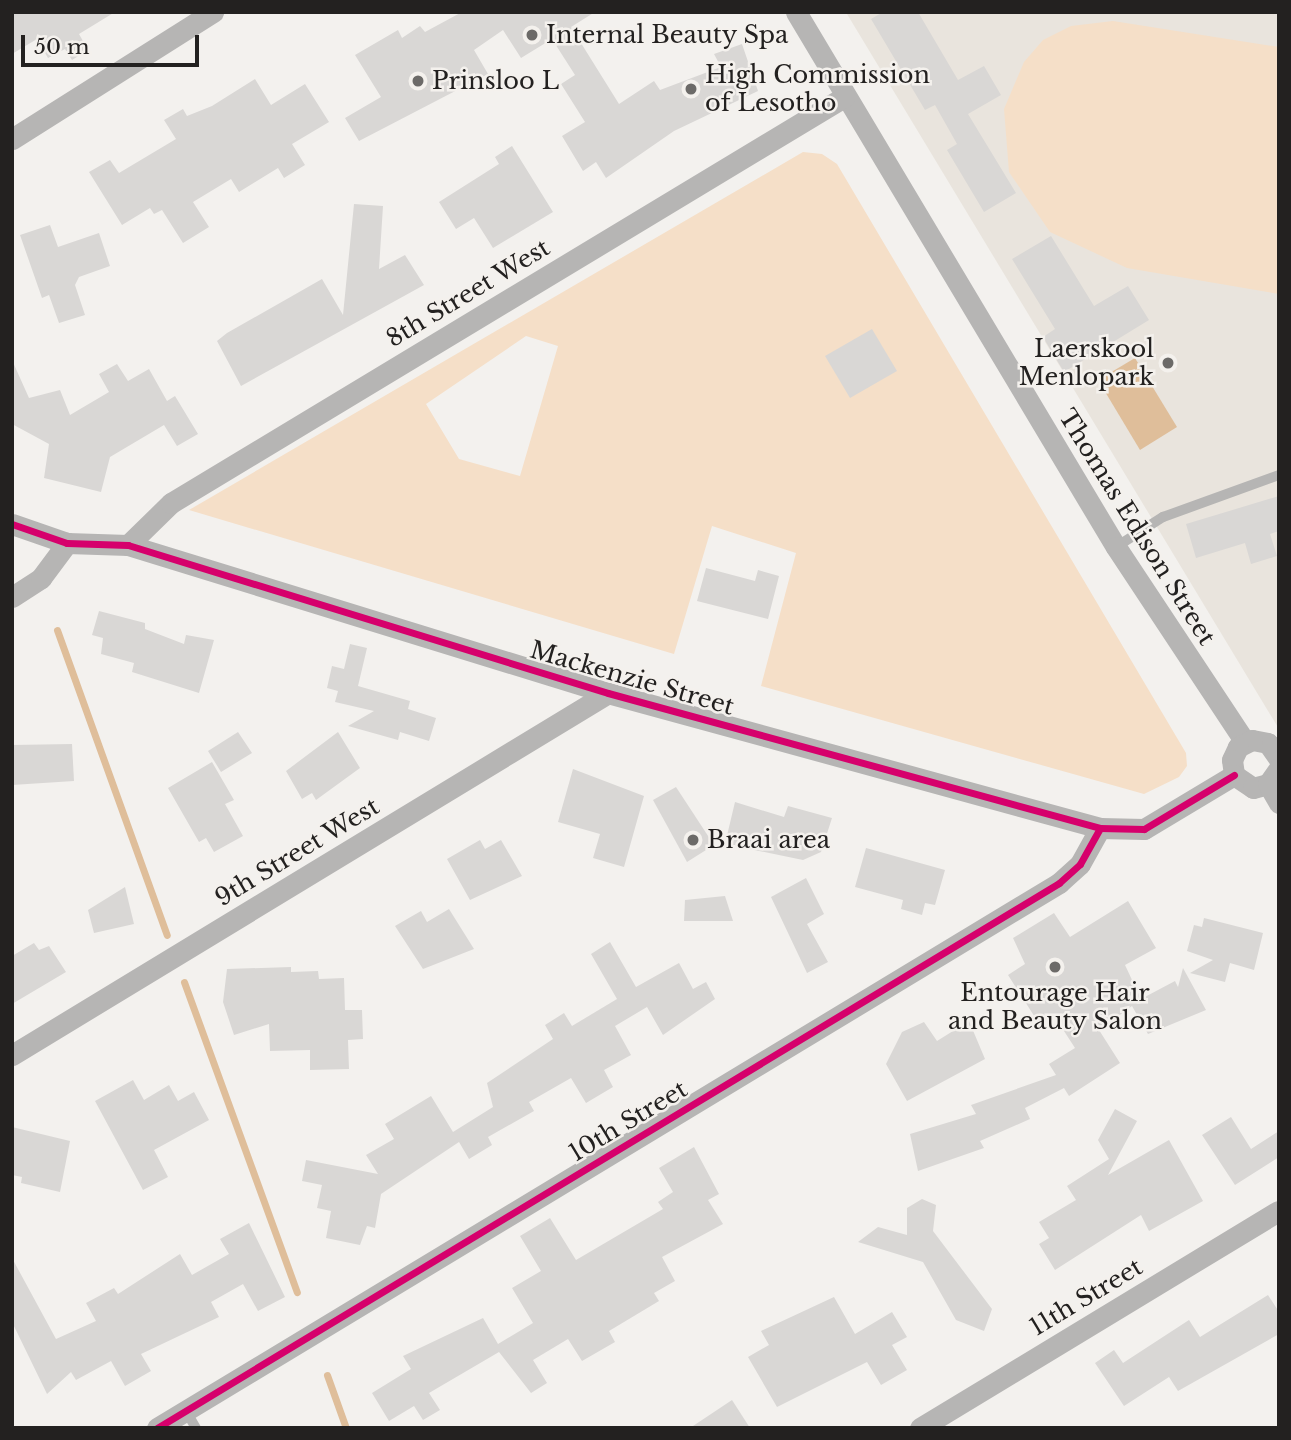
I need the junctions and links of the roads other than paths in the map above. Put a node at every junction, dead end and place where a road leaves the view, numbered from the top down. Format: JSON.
{"nodes":[{"id":1,"x":796,"y":12,"type":"edge"},
{"id":2,"x":208,"y":15,"type":"edge"},
{"id":3,"x":844,"y":97,"type":"junction"},
{"id":4,"x":12,"y":138,"type":"edge"},
{"id":5,"x":1279,"y":475,"type":"edge"},
{"id":6,"x":12,"y":524,"type":"edge"},
{"id":7,"x":67,"y":543,"type":"junction"},
{"id":8,"x":128,"y":545,"type":"junction"},
{"id":9,"x":1116,"y":547,"type":"junction"},
{"id":10,"x":12,"y":597,"type":"edge"},
{"id":11,"x":608,"y":692,"type":"junction"},
{"id":12,"x":1245,"y":742,"type":"junction"},
{"id":13,"x":1279,"y":757,"type":"edge"},
{"id":14,"x":1234,"y":775,"type":"junction"},
{"id":15,"x":1275,"y":785,"type":"edge"},
{"id":16,"x":1100,"y":828,"type":"junction"},
{"id":17,"x":12,"y":1055,"type":"edge"},
{"id":18,"x":1279,"y":1211,"type":"edge"},
{"id":19,"x":191,"y":1419,"type":"edge"},
{"id":20,"x":157,"y":1428,"type":"edge"},
{"id":21,"x":920,"y":1428,"type":"edge"}],
"edges":[{"from":1,"to":3,"type":"street","name":"Thomas Edison Street"},
{"from":2,"to":4,"type":"street"},
{"from":3,"to":8,"type":"street","name":"8th Street West"},
{"from":3,"to":9,"type":"street","name":"Thomas Edison Street"},
{"from":5,"to":9,"type":"lane"},
{"from":6,"to":7,"type":"street","name":"Mackenzie Street"},
{"from":7,"to":8,"type":"street","name":"Mackenzie Street"},
{"from":7,"to":10,"type":"street"},
{"from":8,"to":11,"type":"street","name":"Mackenzie Street"},
{"from":9,"to":12,"type":"street","name":"Thomas Edison Street"},
{"from":11,"to":16,"type":"street","name":"Mackenzie Street"},
{"from":11,"to":17,"type":"street","name":"9th Street West"},
{"from":12,"to":13,"type":"street"},
{"from":12,"to":14,"type":"street"},
{"from":14,"to":15,"type":"street"},
{"from":14,"to":16,"type":"street","name":"Mackenzie Street"},
{"from":16,"to":19,"type":"street","name":"10th Street"},
{"from":18,"to":21,"type":"street","name":"11th Street"},
{"from":19,"to":20,"type":"street","name":"10th Street"}]}
